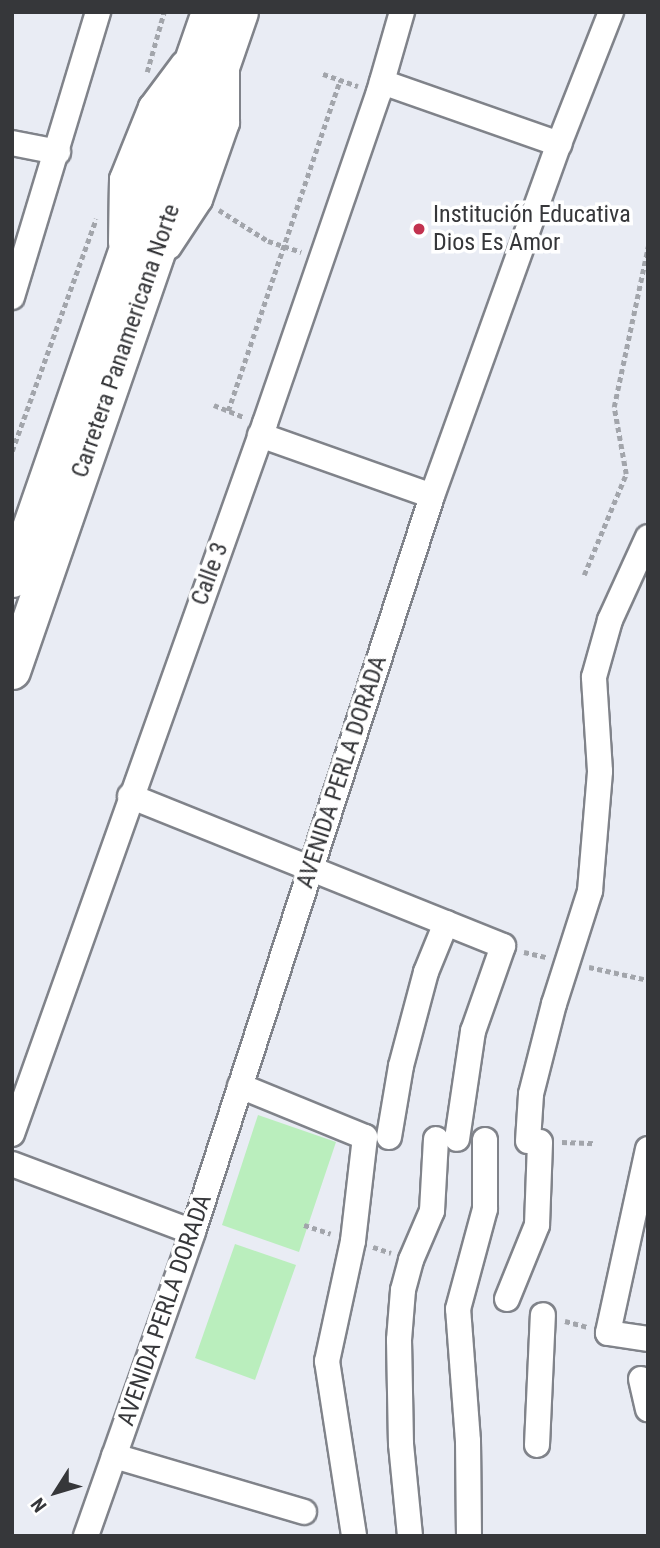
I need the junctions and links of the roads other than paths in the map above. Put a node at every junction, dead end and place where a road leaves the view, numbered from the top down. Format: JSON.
{"nodes":[{"id":1,"x":98,"y":12,"type":"edge"},
{"id":2,"x":240,"y":12,"type":"edge"},
{"id":3,"x":402,"y":12,"type":"edge"},
{"id":4,"x":611,"y":12,"type":"edge"},
{"id":5,"x":212,"y":35,"type":"edge"},
{"id":6,"x":380,"y":87,"type":"junction"},
{"id":7,"x":12,"y":143,"type":"edge"},
{"id":8,"x":559,"y":144,"type":"junction"},
{"id":9,"x":58,"y":152,"type":"junction"},
{"id":10,"x":134,"y":274,"type":"junction"},
{"id":11,"x":12,"y":297,"type":"edge"},
{"id":12,"x":262,"y":429,"type":"junction"},
{"id":13,"x":432,"y":496,"type":"junction"},
{"id":14,"x":648,"y":537,"type":"edge"},
{"id":15,"x":12,"y":579,"type":"edge"},
{"id":16,"x":12,"y":671,"type":"edge"},
{"id":17,"x":130,"y":796,"type":"junction"},
{"id":18,"x":310,"y":868,"type":"junction"},
{"id":19,"x":446,"y":923,"type":"junction"},
{"id":20,"x":240,"y":1086,"type":"junction"},
{"id":21,"x":12,"y":1134,"type":"edge"},
{"id":22,"x":389,"y":1137,"type":"dead end"},
{"id":23,"x":485,"y":1140,"type":"dead end"},
{"id":24,"x":648,"y":1149,"type":"edge"},
{"id":25,"x":12,"y":1164,"type":"edge"},
{"id":26,"x":193,"y":1232,"type":"junction"},
{"id":27,"x":507,"y":1299,"type":"dead end"},
{"id":28,"x":543,"y":1315,"type":"dead end"},
{"id":29,"x":648,"y":1339,"type":"edge"},
{"id":30,"x":642,"y":1379,"type":"dead end"},
{"id":31,"x":648,"y":1409,"type":"edge"},
{"id":32,"x":537,"y":1445,"type":"dead end"},
{"id":33,"x":114,"y":1456,"type":"junction"},
{"id":34,"x":304,"y":1512,"type":"dead end"},
{"id":35,"x":86,"y":1536,"type":"edge"},
{"id":36,"x":354,"y":1536,"type":"edge"},
{"id":37,"x":410,"y":1536,"type":"edge"},
{"id":38,"x":469,"y":1536,"type":"edge"}],
"edges":[{"from":1,"to":9,"type":"street"},
{"from":2,"to":5,"type":"highway","name":"Carretera Panamericana Norte"},
{"from":3,"to":6,"type":"street","name":"Calle 3"},
{"from":4,"to":8,"type":"street","name":"AVENIDA PERLA DORADA"},
{"from":5,"to":10,"type":"highway","name":"Carretera Panamericana Norte"},
{"from":5,"to":10,"type":"street"},
{"from":6,"to":8,"type":"street"},
{"from":6,"to":12,"type":"street","name":"Calle 3"},
{"from":7,"to":9,"type":"street"},
{"from":8,"to":13,"type":"street","name":"AVENIDA PERLA DORADA"},
{"from":9,"to":11,"type":"street"},
{"from":10,"to":15,"type":"highway","name":"Carretera Panamericana Norte"},
{"from":10,"to":16,"type":"highway","name":"Carretera Panamericana Norte"},
{"from":12,"to":13,"type":"street"},
{"from":12,"to":17,"type":"street","name":"Calle 3"},
{"from":13,"to":18,"type":"street","name":"AVENIDA PERLA DORADA"},
{"from":14,"to":27,"type":"street"},
{"from":17,"to":18,"type":"street"},
{"from":17,"to":21,"type":"street","name":"Calle 3"},
{"from":18,"to":19,"type":"street"},
{"from":18,"to":20,"type":"street","name":"AVENIDA PERLA DORADA"},
{"from":19,"to":22,"type":"street"},
{"from":19,"to":37,"type":"street"},
{"from":20,"to":26,"type":"street","name":"AVENIDA PERLA DORADA"},
{"from":20,"to":36,"type":"street"},
{"from":23,"to":38,"type":"street"},
{"from":24,"to":29,"type":"street"},
{"from":25,"to":26,"type":"street"},
{"from":26,"to":33,"type":"street","name":"AVENIDA PERLA DORADA"},
{"from":28,"to":32,"type":"street"},
{"from":30,"to":31,"type":"street"},
{"from":33,"to":34,"type":"street"},
{"from":33,"to":35,"type":"street","name":"AVENIDA PERLA DORADA"}]}
